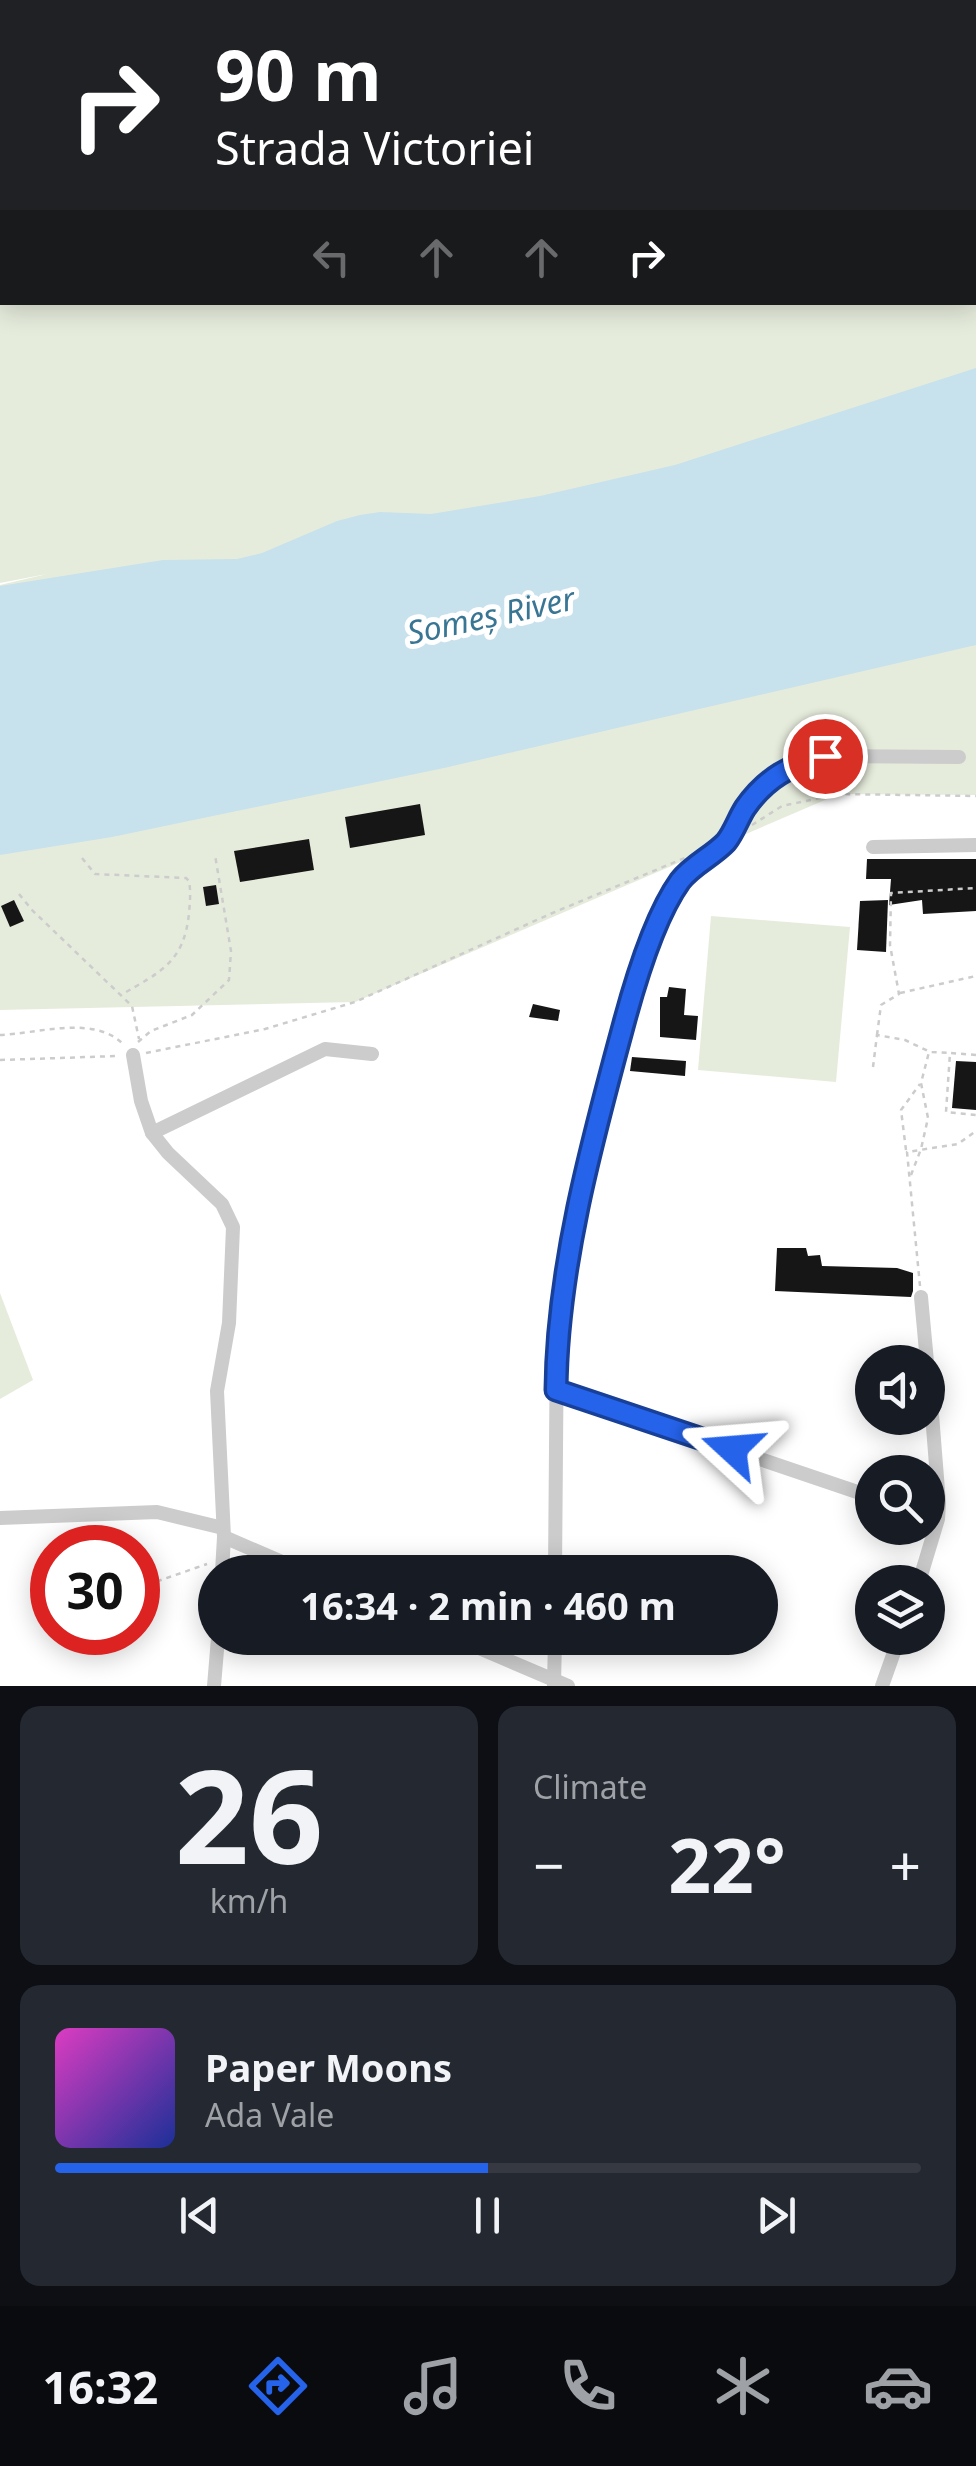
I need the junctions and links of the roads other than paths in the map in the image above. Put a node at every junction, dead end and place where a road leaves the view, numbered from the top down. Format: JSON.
{"nodes":[{"id":1,"x":958,"y":758,"type":"dead end"},
{"id":2,"x":976,"y":845,"type":"edge"},
{"id":3,"x":873,"y":846,"type":"dead end"},
{"id":4,"x":372,"y":1054,"type":"dead end"},
{"id":5,"x":133,"y":1055,"type":"road end"},
{"id":6,"x":152,"y":1133,"type":"junction"},
{"id":7,"x":921,"y":1297,"type":"road end"},
{"id":8,"x":925,"y":1345,"type":"edge"},
{"id":9,"x":556,"y":1390,"type":"junction"},
{"id":10,"x":855,"y":1491,"type":"edge"},
{"id":11,"x":0,"y":1518,"type":"edge"},
{"id":12,"x":223,"y":1532,"type":"junction"},
{"id":13,"x":222,"y":1555,"type":"edge"},
{"id":14,"x":270,"y":1555,"type":"edge"},
{"id":15,"x":556,"y":1555,"type":"edge"},
{"id":16,"x":217,"y":1655,"type":"edge"},
{"id":17,"x":494,"y":1655,"type":"edge"},
{"id":18,"x":556,"y":1655,"type":"edge"},
{"id":19,"x":894,"y":1655,"type":"edge"},
{"id":20,"x":559,"y":1684,"type":"edge"},
{"id":21,"x":214,"y":1686,"type":"edge"},
{"id":22,"x":882,"y":1686,"type":"edge"}],
"edges":[{"from":1,"to":9,"type":"street"},
{"from":2,"to":3,"type":"street"},
{"from":4,"to":6,"type":"street"},
{"from":5,"to":6,"type":"street"},
{"from":6,"to":12,"type":"street"},
{"from":7,"to":8,"type":"street"},
{"from":9,"to":10,"type":"street"},
{"from":9,"to":15,"type":"street"},
{"from":11,"to":12,"type":"street"},
{"from":12,"to":13,"type":"street"},
{"from":12,"to":14,"type":"street"},
{"from":16,"to":21,"type":"street"},
{"from":17,"to":20,"type":"street"},
{"from":18,"to":20,"type":"street"},
{"from":19,"to":22,"type":"street"}]}
